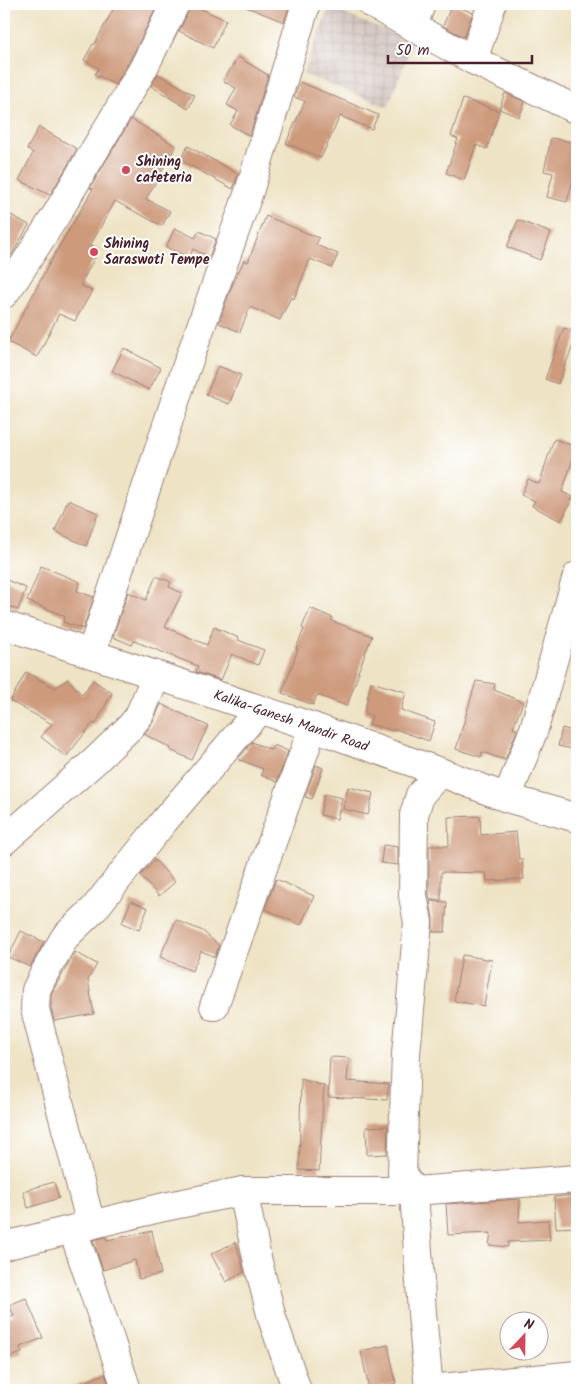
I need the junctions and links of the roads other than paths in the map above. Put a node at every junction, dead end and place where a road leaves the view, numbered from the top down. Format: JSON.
{"nodes":[{"id":1,"x":175,"y":4,"type":"edge"},
{"id":2,"x":306,"y":4,"type":"edge"},
{"id":3,"x":372,"y":4,"type":"edge"},
{"id":4,"x":492,"y":4,"type":"edge"},
{"id":5,"x":417,"y":15,"type":"edge"},
{"id":6,"x":473,"y":60,"type":"junction"},
{"id":7,"x":577,"y":110,"type":"edge"},
{"id":8,"x":4,"y":294,"type":"edge"},
{"id":9,"x":577,"y":576,"type":"edge"},
{"id":10,"x":4,"y":625,"type":"edge"},
{"id":11,"x":91,"y":654,"type":"junction"},
{"id":12,"x":156,"y":676,"type":"junction"},
{"id":13,"x":259,"y":710,"type":"junction"},
{"id":14,"x":313,"y":727,"type":"junction"},
{"id":15,"x":440,"y":772,"type":"junction"},
{"id":16,"x":507,"y":798,"type":"junction"},
{"id":17,"x":577,"y":818,"type":"edge"},
{"id":18,"x":4,"y":842,"type":"edge"},
{"id":19,"x":214,"y":1006,"type":"dead end"},
{"id":20,"x":577,"y":1179,"type":"edge"},
{"id":21,"x":243,"y":1191,"type":"junction"},
{"id":22,"x":414,"y":1191,"type":"junction"},
{"id":23,"x":82,"y":1227,"type":"junction"},
{"id":24,"x":4,"y":1246,"type":"edge"},
{"id":25,"x":577,"y":1375,"type":"edge"},
{"id":26,"x":126,"y":1390,"type":"edge"},
{"id":27,"x":297,"y":1390,"type":"edge"},
{"id":28,"x":429,"y":1390,"type":"edge"}],
"edges":[{"from":1,"to":8,"type":"street"},
{"from":2,"to":11,"type":"street"},
{"from":3,"to":5,"type":"street"},
{"from":4,"to":6,"type":"street"},
{"from":5,"to":6,"type":"street"},
{"from":6,"to":7,"type":"street"},
{"from":9,"to":16,"type":"street"},
{"from":10,"to":11,"type":"street","name":"Kalika-Ganesh Mandir Road"},
{"from":11,"to":12,"type":"street","name":"Kalika-Ganesh Mandir Road"},
{"from":12,"to":13,"type":"street","name":"Kalika-Ganesh Mandir Road"},
{"from":12,"to":18,"type":"street"},
{"from":13,"to":14,"type":"street","name":"Kalika-Ganesh Mandir Road"},
{"from":13,"to":23,"type":"street"},
{"from":14,"to":15,"type":"street","name":"Kalika-Ganesh Mandir Road"},
{"from":14,"to":19,"type":"street"},
{"from":15,"to":16,"type":"street","name":"Kalika-Ganesh Mandir Road"},
{"from":15,"to":22,"type":"street"},
{"from":16,"to":17,"type":"street","name":"Kalika-Ganesh Mandir Road"},
{"from":20,"to":22,"type":"street"},
{"from":21,"to":22,"type":"street"},
{"from":21,"to":23,"type":"street"},
{"from":21,"to":27,"type":"street"},
{"from":22,"to":28,"type":"street"},
{"from":23,"to":24,"type":"street"},
{"from":23,"to":26,"type":"street"},
{"from":25,"to":28,"type":"street"}]}
